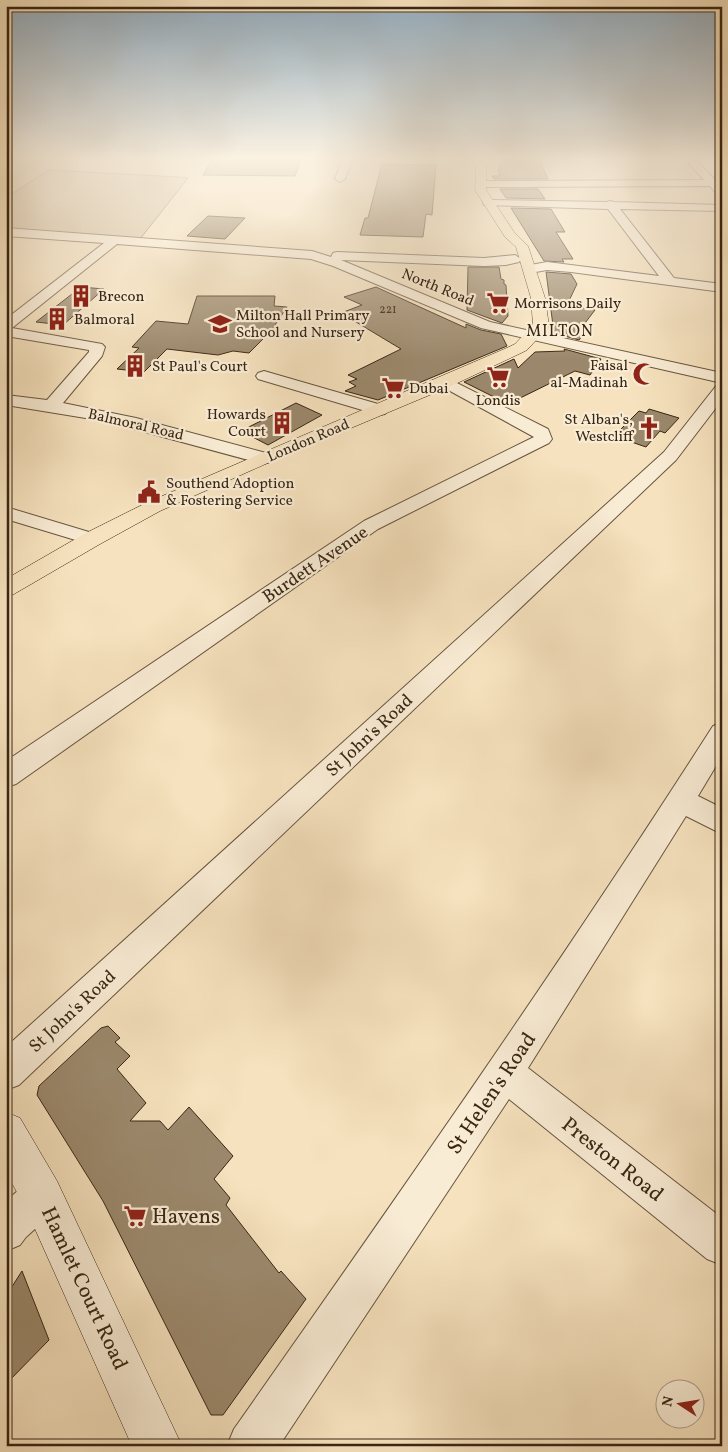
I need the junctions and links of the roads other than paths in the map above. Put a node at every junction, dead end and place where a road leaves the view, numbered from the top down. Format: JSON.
{"nodes":[{"id":1,"x":503,"y":225,"type":"edge"},
{"id":2,"x":626,"y":225,"type":"edge"},
{"id":3,"x":6,"y":232,"type":"edge"},
{"id":4,"x":21,"y":233,"type":"junction"},
{"id":5,"x":509,"y":234,"type":"junction"},
{"id":6,"x":115,"y":240,"type":"junction"},
{"id":7,"x":6,"y":243,"type":"edge"},
{"id":8,"x":312,"y":254,"type":"junction"},
{"id":9,"x":515,"y":259,"type":"junction"},
{"id":10,"x":530,"y":269,"type":"junction"},
{"id":11,"x":670,"y":281,"type":"junction"},
{"id":12,"x":722,"y":288,"type":"edge"},
{"id":13,"x":521,"y":290,"type":"dead end"},
{"id":14,"x":525,"y":316,"type":"dead end"},
{"id":15,"x":6,"y":326,"type":"edge"},
{"id":16,"x":6,"y":332,"type":"edge"},
{"id":17,"x":531,"y":336,"type":"junction"},
{"id":18,"x":264,"y":376,"type":"dead end"},
{"id":19,"x":722,"y":378,"type":"edge"},
{"id":20,"x":445,"y":382,"type":"junction"},
{"id":21,"x":722,"y":389,"type":"edge"},
{"id":22,"x":6,"y":400,"type":"edge"},
{"id":23,"x":52,"y":405,"type":"junction"},
{"id":24,"x":379,"y":410,"type":"junction"},
{"id":25,"x":263,"y":458,"type":"junction"},
{"id":26,"x":6,"y":513,"type":"edge"},
{"id":27,"x":92,"y":539,"type":"junction"},
{"id":28,"x":6,"y":589,"type":"edge"},
{"id":29,"x":722,"y":734,"type":"edge"},
{"id":30,"x":6,"y":776,"type":"edge"},
{"id":31,"x":681,"y":800,"type":"junction"},
{"id":32,"x":722,"y":822,"type":"edge"},
{"id":33,"x":6,"y":1072,"type":"edge"},
{"id":34,"x":505,"y":1073,"type":"junction"},
{"id":35,"x":6,"y":1132,"type":"edge"},
{"id":36,"x":42,"y":1196,"type":"junction"},
{"id":37,"x":6,"y":1231,"type":"edge"},
{"id":38,"x":722,"y":1244,"type":"edge"},
{"id":39,"x":157,"y":1446,"type":"edge"},
{"id":40,"x":251,"y":1446,"type":"edge"}],
"edges":[{"from":1,"to":5,"type":"main road","name":"London Road"},
{"from":2,"to":11,"type":"street"},
{"from":3,"to":4,"type":"street","name":"North Road"},
{"from":4,"to":6,"type":"street","name":"North Road"},
{"from":4,"to":7,"type":"street"},
{"from":5,"to":9,"type":"main road","name":"London Road"},
{"from":5,"to":10,"type":"main road","name":"London Road"},
{"from":6,"to":8,"type":"street","name":"North Road"},
{"from":6,"to":15,"type":"street"},
{"from":8,"to":9,"type":"street"},
{"from":8,"to":17,"type":"street","name":"North Road"},
{"from":9,"to":13,"type":"main road","name":"London Road"},
{"from":10,"to":11,"type":"street"},
{"from":10,"to":17,"type":"main road","name":"London Road"},
{"from":11,"to":12,"type":"street"},
{"from":14,"to":17,"type":"main road"},
{"from":16,"to":23,"type":"street"},
{"from":17,"to":19,"type":"street","name":"North Road"},
{"from":17,"to":20,"type":"main road","name":"London Road"},
{"from":18,"to":24,"type":"street"},
{"from":20,"to":24,"type":"main road","name":"London Road"},
{"from":20,"to":30,"type":"street","name":"Burdett Avenue"},
{"from":21,"to":33,"type":"street","name":"St John's Road"},
{"from":22,"to":23,"type":"street","name":"Balmoral Road"},
{"from":23,"to":25,"type":"street","name":"Balmoral Road"},
{"from":24,"to":25,"type":"main road","name":"London Road"},
{"from":25,"to":27,"type":"main road","name":"London Road"},
{"from":26,"to":27,"type":"street"},
{"from":27,"to":28,"type":"main road","name":"London Road"},
{"from":29,"to":31,"type":"street","name":"St Helen's Road"},
{"from":31,"to":32,"type":"street"},
{"from":31,"to":34,"type":"street","name":"St Helen's Road"},
{"from":34,"to":38,"type":"street","name":"Preston Road"},
{"from":34,"to":40,"type":"street","name":"St Helen's Road"},
{"from":35,"to":36,"type":"street","name":"Hamlet Court Road"},
{"from":36,"to":37,"type":"street"},
{"from":36,"to":39,"type":"street","name":"Hamlet Court Road"}]}
